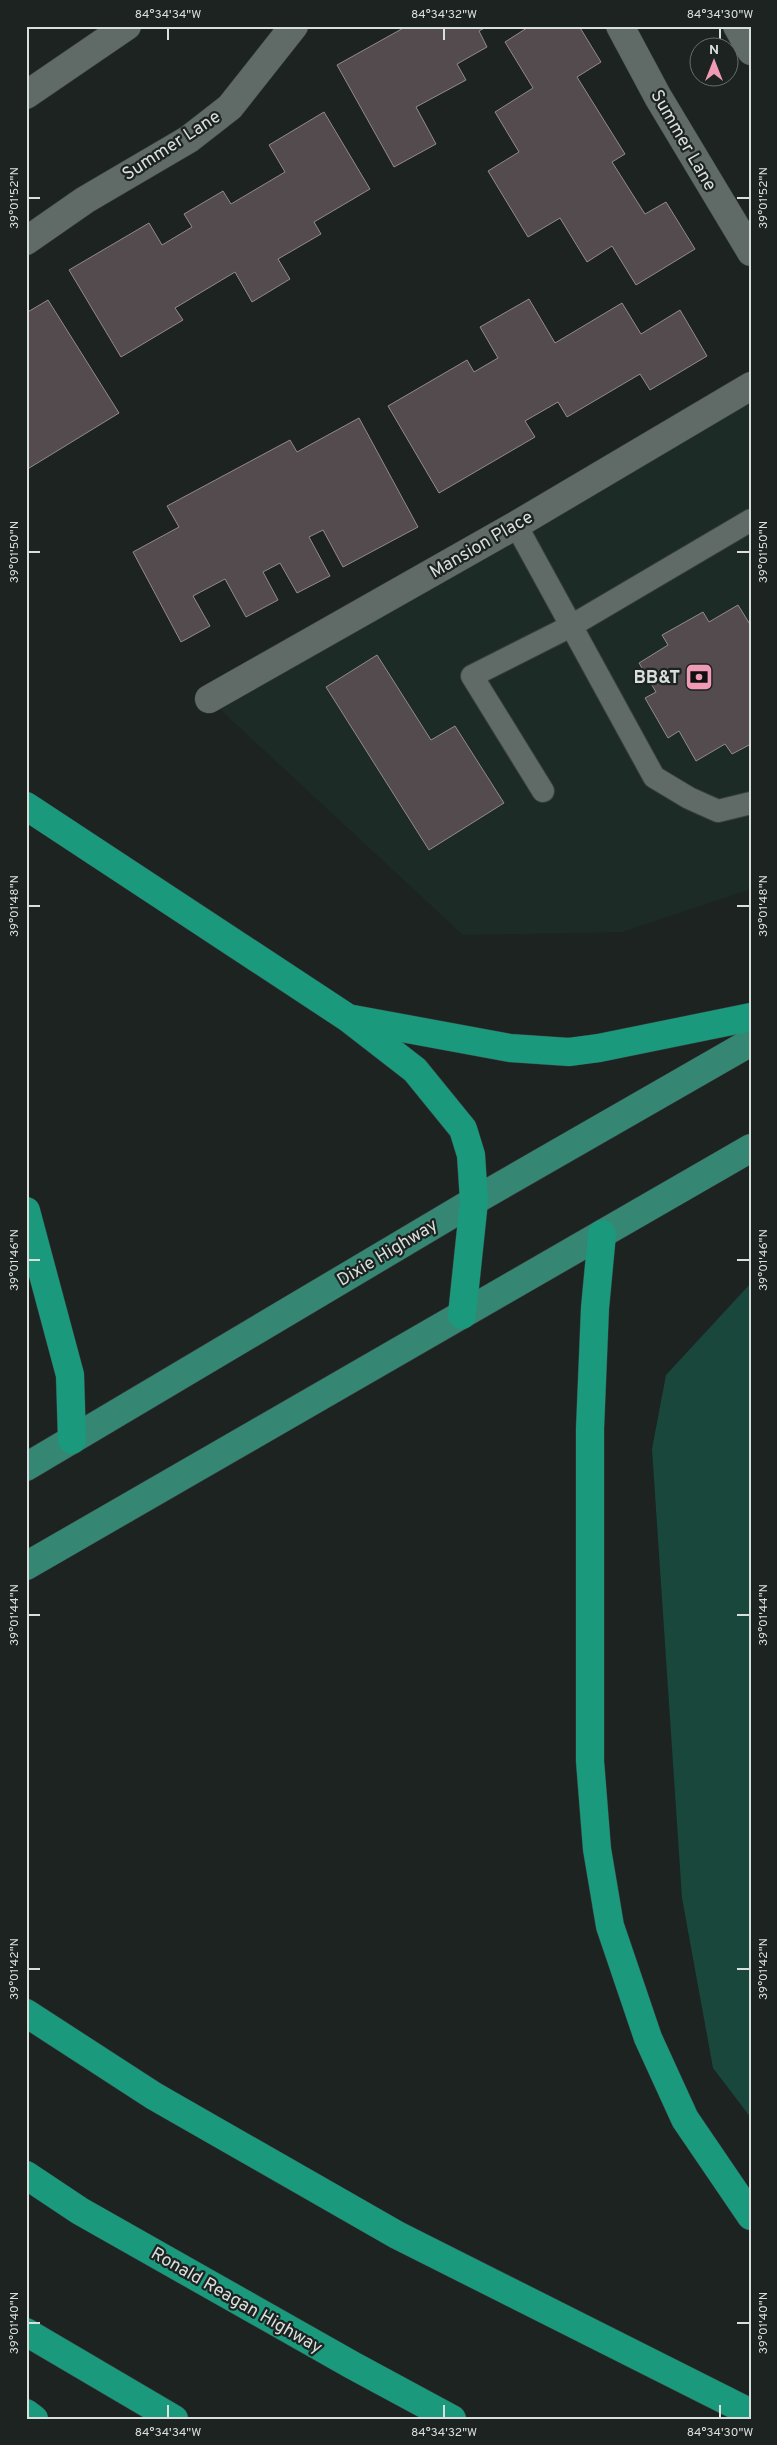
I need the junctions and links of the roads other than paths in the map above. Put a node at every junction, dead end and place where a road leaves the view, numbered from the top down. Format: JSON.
{"nodes":[{"id":1,"x":127,"y":26,"type":"edge"},
{"id":2,"x":294,"y":26,"type":"edge"},
{"id":3,"x":620,"y":26,"type":"edge"},
{"id":4,"x":737,"y":26,"type":"edge"},
{"id":5,"x":751,"y":51,"type":"edge"},
{"id":6,"x":26,"y":95,"type":"edge"},
{"id":7,"x":26,"y":241,"type":"edge"},
{"id":8,"x":751,"y":252,"type":"edge"},
{"id":9,"x":751,"y":386,"type":"edge"},
{"id":10,"x":751,"y":520,"type":"edge"},
{"id":11,"x":516,"y":525,"type":"junction"},
{"id":12,"x":571,"y":626,"type":"junction"},
{"id":13,"x":209,"y":699,"type":"dead end"},
{"id":14,"x":543,"y":791,"type":"dead end"},
{"id":15,"x":751,"y":803,"type":"edge"},
{"id":16,"x":26,"y":806,"type":"edge"},
{"id":17,"x":751,"y":1017,"type":"edge"},
{"id":18,"x":348,"y":1018,"type":"junction"},
{"id":19,"x":751,"y":1042,"type":"edge"},
{"id":20,"x":751,"y":1148,"type":"edge"},
{"id":21,"x":474,"y":1201,"type":"junction"},
{"id":22,"x":26,"y":1211,"type":"edge"},
{"id":23,"x":602,"y":1234,"type":"junction"},
{"id":24,"x":462,"y":1315,"type":"junction"},
{"id":25,"x":72,"y":1440,"type":"junction"},
{"id":26,"x":26,"y":1466,"type":"edge"},
{"id":27,"x":26,"y":1566,"type":"edge"},
{"id":28,"x":26,"y":2013,"type":"edge"},
{"id":29,"x":26,"y":2175,"type":"edge"},
{"id":30,"x":751,"y":2216,"type":"edge"},
{"id":31,"x":26,"y":2332,"type":"edge"},
{"id":32,"x":26,"y":2413,"type":"edge"},
{"id":33,"x":751,"y":2413,"type":"edge"},
{"id":34,"x":34,"y":2419,"type":"edge"},
{"id":35,"x":174,"y":2419,"type":"edge"},
{"id":36,"x":452,"y":2419,"type":"edge"}],
"edges":[{"from":1,"to":6,"type":"street"},
{"from":2,"to":7,"type":"street","name":"Summer Lane"},
{"from":3,"to":8,"type":"street","name":"Summer Lane"},
{"from":4,"to":5,"type":"street"},
{"from":9,"to":11,"type":"street","name":"Mansion Place"},
{"from":10,"to":12,"type":"lane"},
{"from":11,"to":12,"type":"lane"},
{"from":11,"to":13,"type":"street","name":"Mansion Place"},
{"from":12,"to":14,"type":"lane"},
{"from":12,"to":15,"type":"lane"},
{"from":16,"to":18,"type":"highway"},
{"from":17,"to":18,"type":"highway"},
{"from":18,"to":21,"type":"highway"},
{"from":19,"to":21,"type":"main road","name":"Dixie Highway"},
{"from":20,"to":23,"type":"main road"},
{"from":21,"to":24,"type":"highway"},
{"from":21,"to":25,"type":"main road","name":"Dixie Highway"},
{"from":22,"to":25,"type":"highway"},
{"from":23,"to":24,"type":"main road"},
{"from":23,"to":30,"type":"highway"},
{"from":24,"to":27,"type":"main road"},
{"from":25,"to":26,"type":"main road","name":"Dixie Highway"},
{"from":28,"to":33,"type":"highway"},
{"from":29,"to":36,"type":"highway","name":"Ronald Reagan Highway"},
{"from":31,"to":35,"type":"highway"},
{"from":32,"to":34,"type":"highway"}]}
